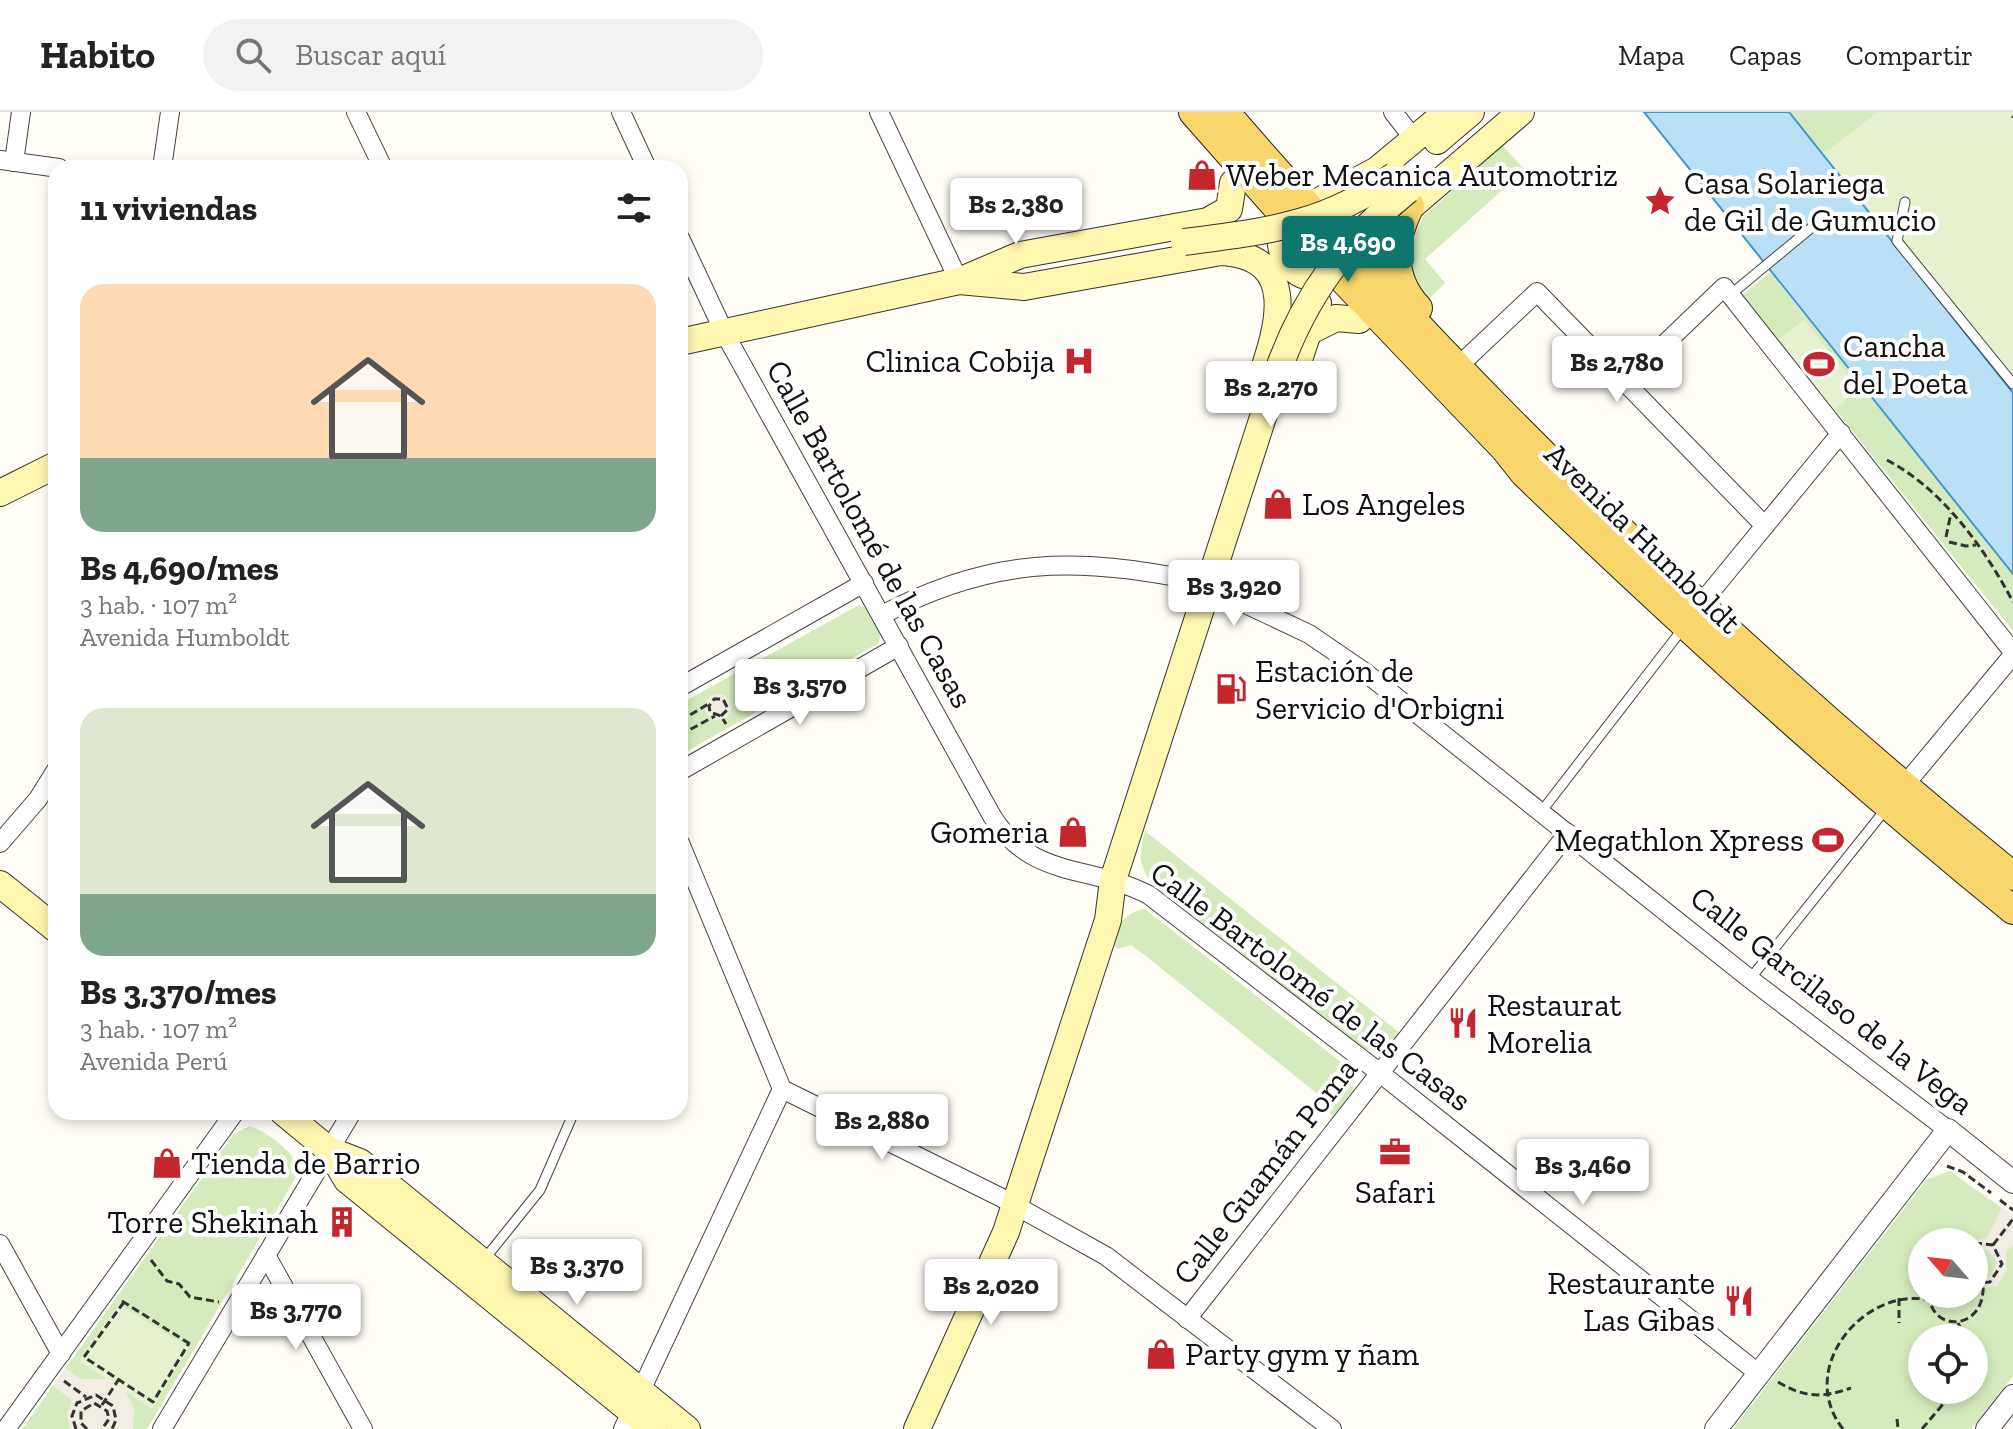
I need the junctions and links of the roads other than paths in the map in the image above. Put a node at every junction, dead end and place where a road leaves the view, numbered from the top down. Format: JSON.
{"nodes":[{"id":1,"x":21,"y":112,"type":"edge"},
{"id":2,"x":170,"y":112,"type":"edge"},
{"id":3,"x":356,"y":112,"type":"edge"},
{"id":4,"x":621,"y":112,"type":"edge"},
{"id":5,"x":879,"y":112,"type":"edge"},
{"id":6,"x":1173,"y":112,"type":"edge"},
{"id":7,"x":1193,"y":112,"type":"edge"},
{"id":8,"x":1225,"y":112,"type":"edge"},
{"id":9,"x":1239,"y":112,"type":"edge"},
{"id":10,"x":1393,"y":112,"type":"edge"},
{"id":11,"x":1447,"y":112,"type":"edge"},
{"id":12,"x":1471,"y":112,"type":"edge"},
{"id":13,"x":1500,"y":112,"type":"edge"},
{"id":14,"x":1521,"y":112,"type":"edge"},
{"id":15,"x":1414,"y":139,"type":"junction"},
{"id":16,"x":163,"y":160,"type":"edge"},
{"id":17,"x":379,"y":160,"type":"edge"},
{"id":18,"x":643,"y":160,"type":"edge"},
{"id":19,"x":7,"y":161,"type":"edge"},
{"id":20,"x":48,"y":167,"type":"edge"},
{"id":21,"x":1233,"y":183,"type":"junction"},
{"id":22,"x":1404,"y":190,"type":"junction"},
{"id":23,"x":1316,"y":202,"type":"junction"},
{"id":24,"x":1905,"y":202,"type":"dead end"},
{"id":25,"x":1811,"y":228,"type":"dead end"},
{"id":26,"x":1281,"y":234,"type":"junction"},
{"id":27,"x":688,"y":255,"type":"edge"},
{"id":28,"x":1337,"y":265,"type":"junction"},
{"id":29,"x":959,"y":281,"type":"junction"},
{"id":30,"x":1727,"y":291,"type":"junction"},
{"id":31,"x":1359,"y":320,"type":"junction"},
{"id":32,"x":1308,"y":332,"type":"junction"},
{"id":33,"x":725,"y":334,"type":"junction"},
{"id":34,"x":688,"y":341,"type":"edge"},
{"id":35,"x":1467,"y":358,"type":"junction"},
{"id":36,"x":1625,"y":382,"type":"junction"},
{"id":37,"x":2013,"y":384,"type":"edge"},
{"id":38,"x":1841,"y":433,"type":"junction"},
{"id":39,"x":1545,"y":453,"type":"junction"},
{"id":40,"x":48,"y":469,"type":"edge"},
{"id":41,"x":1524,"y":473,"type":"junction"},
{"id":42,"x":0,"y":493,"type":"edge"},
{"id":43,"x":1765,"y":526,"type":"junction"},
{"id":44,"x":1196,"y":581,"type":"junction"},
{"id":45,"x":864,"y":583,"type":"junction"},
{"id":46,"x":1222,"y":593,"type":"junction"},
{"id":47,"x":882,"y":615,"type":"junction"},
{"id":48,"x":1692,"y":617,"type":"junction"},
{"id":49,"x":1194,"y":628,"type":"junction"},
{"id":50,"x":899,"y":646,"type":"junction"},
{"id":51,"x":2013,"y":654,"type":"edge"},
{"id":52,"x":688,"y":682,"type":"edge"},
{"id":53,"x":688,"y":766,"type":"edge"},
{"id":54,"x":48,"y":783,"type":"edge"},
{"id":55,"x":1895,"y":797,"type":"junction"},
{"id":56,"x":1541,"y":812,"type":"junction"},
{"id":57,"x":1568,"y":833,"type":"junction"},
{"id":58,"x":0,"y":843,"type":"edge"},
{"id":59,"x":688,"y":862,"type":"edge"},
{"id":60,"x":2013,"y":876,"type":"edge"},
{"id":61,"x":1113,"y":880,"type":"junction"},
{"id":62,"x":0,"y":884,"type":"edge"},
{"id":63,"x":2013,"y":910,"type":"edge"},
{"id":64,"x":48,"y":923,"type":"edge"},
{"id":65,"x":1750,"y":979,"type":"junction"},
{"id":66,"x":1380,"y":1073,"type":"junction"},
{"id":67,"x":782,"y":1089,"type":"junction"},
{"id":68,"x":229,"y":1120,"type":"edge"},
{"id":69,"x":293,"y":1120,"type":"edge"},
{"id":70,"x":347,"y":1120,"type":"edge"},
{"id":71,"x":571,"y":1120,"type":"edge"},
{"id":72,"x":1948,"y":1130,"type":"junction"},
{"id":73,"x":329,"y":1150,"type":"junction"},
{"id":74,"x":2013,"y":1182,"type":"edge"},
{"id":75,"x":1007,"y":1201,"type":"junction"},
{"id":76,"x":0,"y":1244,"type":"edge"},
{"id":77,"x":266,"y":1255,"type":"junction"},
{"id":78,"x":476,"y":1270,"type":"junction"},
{"id":79,"x":1187,"y":1319,"type":"junction"},
{"id":80,"x":61,"y":1354,"type":"junction"},
{"id":81,"x":1766,"y":1377,"type":"junction"},
{"id":82,"x":2013,"y":1396,"type":"edge"},
{"id":83,"x":632,"y":1410,"type":"edge"},
{"id":84,"x":6,"y":1429,"type":"edge"},
{"id":85,"x":162,"y":1429,"type":"edge"},
{"id":86,"x":363,"y":1429,"type":"edge"},
{"id":87,"x":653,"y":1429,"type":"edge"},
{"id":88,"x":687,"y":1429,"type":"edge"},
{"id":89,"x":897,"y":1429,"type":"edge"},
{"id":90,"x":917,"y":1429,"type":"edge"},
{"id":91,"x":1332,"y":1429,"type":"edge"},
{"id":92,"x":1716,"y":1429,"type":"edge"},
{"id":93,"x":1987,"y":1429,"type":"edge"}],
"edges":[{"from":1,"to":19,"type":"street"},
{"from":2,"to":16,"type":"street"},
{"from":3,"to":17,"type":"street"},
{"from":4,"to":18,"type":"street"},
{"from":5,"to":29,"type":"street"},
{"from":6,"to":21,"type":"main road"},
{"from":7,"to":41,"type":"main road","name":"Avenida Humboldt"},
{"from":8,"to":39,"type":"main road","name":"Avenida Humboldt"},
{"from":9,"to":23,"type":"main road"},
{"from":10,"to":15,"type":"street"},
{"from":11,"to":15,"type":"main road"},
{"from":12,"to":22,"type":"main road"},
{"from":13,"to":22,"type":"main road"},
{"from":14,"to":22,"type":"main road"},
{"from":15,"to":23,"type":"main road"},
{"from":19,"to":20,"type":"street"},
{"from":21,"to":26,"type":"main road"},
{"from":21,"to":29,"type":"main road"},
{"from":22,"to":28,"type":"main road"},
{"from":22,"to":29,"type":"main road","bridge":true},
{"from":22,"to":35,"type":"main road"},
{"from":22,"to":49,"type":"main road","bridge":true},
{"from":23,"to":26,"type":"main road"},
{"from":23,"to":28,"type":"main road"},
{"from":24,"to":37,"type":"lane"},
{"from":25,"to":30,"type":"lane"},
{"from":26,"to":28,"type":"main road"},
{"from":27,"to":33,"type":"street","name":"Calle Bartolomé de las Casas"},
{"from":28,"to":31,"type":"main road"},
{"from":28,"to":32,"type":"main road"},
{"from":29,"to":33,"type":"main road"},
{"from":29,"to":44,"type":"main road"},
{"from":30,"to":36,"type":"street"},
{"from":30,"to":38,"type":"street"},
{"from":31,"to":32,"type":"main road"},
{"from":31,"to":41,"type":"main road"},
{"from":32,"to":46,"type":"main road"},
{"from":33,"to":34,"type":"main road"},
{"from":33,"to":45,"type":"street","name":"Calle Bartolomé de las Casas"},
{"from":35,"to":36,"type":"street"},
{"from":35,"to":39,"type":"main road"},
{"from":36,"to":43,"type":"street"},
{"from":38,"to":43,"type":"street"},
{"from":38,"to":51,"type":"street"},
{"from":39,"to":48,"type":"main road","name":"Avenida Humboldt"},
{"from":40,"to":42,"type":"main road"},
{"from":41,"to":48,"type":"main road","name":"Avenida Humboldt"},
{"from":43,"to":48,"type":"street"},
{"from":44,"to":47,"type":"street"},
{"from":44,"to":49,"type":"main road"},
{"from":45,"to":47,"type":"street","name":"Calle Bartolomé de las Casas"},
{"from":45,"to":52,"type":"street"},
{"from":46,"to":49,"type":"main road"},
{"from":46,"to":56,"type":"street","name":"Calle Garcilaso de la Vega"},
{"from":47,"to":50,"type":"street","name":"Calle Bartolomé de las Casas"},
{"from":48,"to":55,"type":"main road","name":"Avenida Humboldt"},
{"from":48,"to":56,"type":"lane"},
{"from":49,"to":61,"type":"main road"},
{"from":50,"to":53,"type":"street"},
{"from":50,"to":61,"type":"street","name":"Calle Bartolomé de las Casas"},
{"from":51,"to":55,"type":"street"},
{"from":54,"to":58,"type":"street"},
{"from":55,"to":60,"type":"main road","name":"Avenida Humboldt"},
{"from":55,"to":63,"type":"main road","name":"Avenida Humboldt"},
{"from":55,"to":65,"type":"lane"},
{"from":56,"to":57,"type":"street","name":"Calle Garcilaso de la Vega"},
{"from":57,"to":65,"type":"street","name":"Calle Garcilaso de la Vega"},
{"from":57,"to":66,"type":"street","name":"Calle Guamán Poma"},
{"from":59,"to":67,"type":"street"},
{"from":61,"to":66,"type":"street","name":"Calle Bartolomé de las Casas"},
{"from":61,"to":75,"type":"main road"},
{"from":62,"to":64,"type":"main road"},
{"from":65,"to":72,"type":"street","name":"Calle Garcilaso de la Vega"},
{"from":66,"to":79,"type":"street","name":"Calle Guamán Poma"},
{"from":66,"to":81,"type":"street","name":"Calle Bartolomé de las Casas"},
{"from":67,"to":75,"type":"street"},
{"from":67,"to":83,"type":"street"},
{"from":68,"to":80,"type":"street"},
{"from":69,"to":73,"type":"main road"},
{"from":70,"to":73,"type":"street"},
{"from":71,"to":78,"type":"lane"},
{"from":72,"to":74,"type":"street","name":"Calle Garcilaso de la Vega"},
{"from":72,"to":81,"type":"street"},
{"from":73,"to":77,"type":"street"},
{"from":73,"to":78,"type":"main road"},
{"from":75,"to":79,"type":"street"},
{"from":75,"to":89,"type":"main road"},
{"from":75,"to":90,"type":"main road"},
{"from":76,"to":80,"type":"street"},
{"from":77,"to":85,"type":"street"},
{"from":77,"to":86,"type":"street"},
{"from":78,"to":83,"type":"main road"},
{"from":79,"to":91,"type":"street"},
{"from":80,"to":84,"type":"street"},
{"from":81,"to":92,"type":"street"},
{"from":82,"to":93,"type":"street"},
{"from":83,"to":87,"type":"main road"},
{"from":83,"to":88,"type":"main road"}]}
